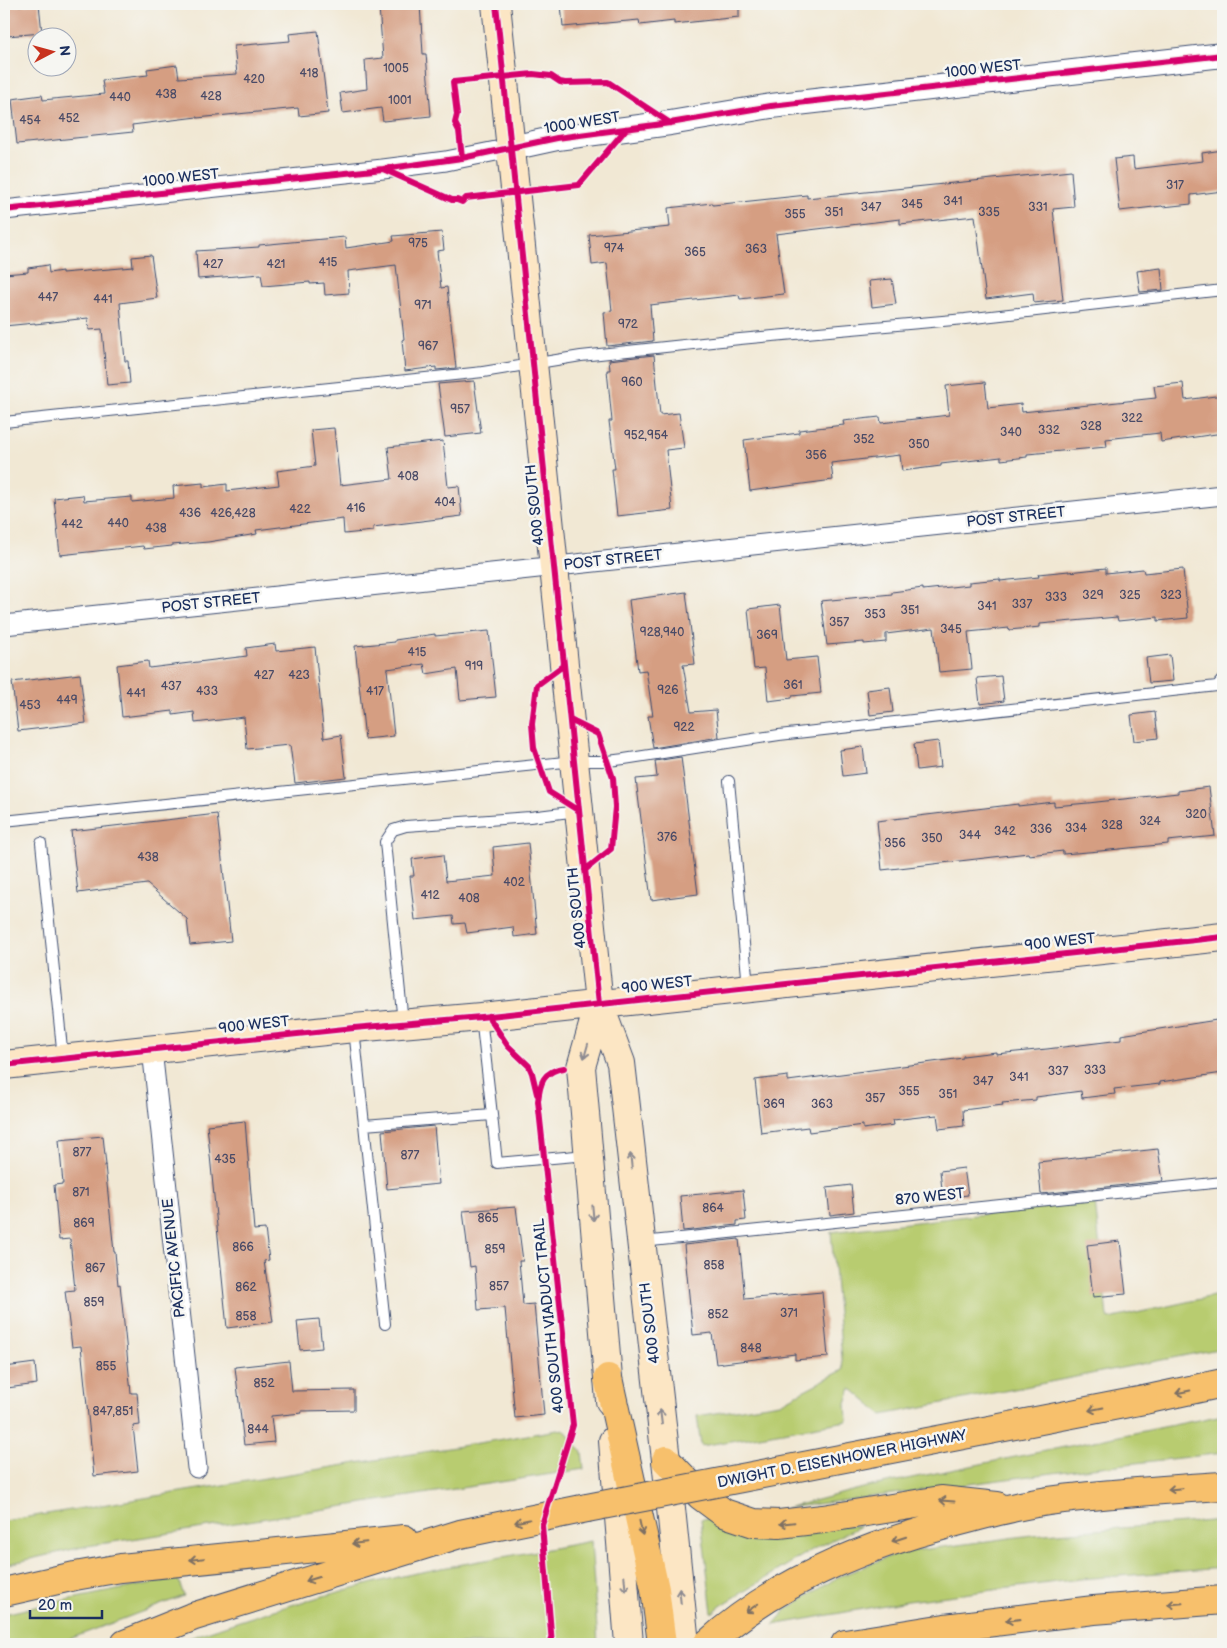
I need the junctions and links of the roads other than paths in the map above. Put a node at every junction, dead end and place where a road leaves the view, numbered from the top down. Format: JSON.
{"nodes":[{"id":1,"x":496,"y":4,"type":"edge"},
{"id":2,"x":1223,"y":55,"type":"edge"},
{"id":3,"x":511,"y":148,"type":"junction"},
{"id":4,"x":4,"y":210,"type":"edge"},
{"id":5,"x":1223,"y":290,"type":"edge"},
{"id":6,"x":533,"y":363,"type":"junction"},
{"id":7,"x":4,"y":422,"type":"edge"},
{"id":8,"x":1223,"y":495,"type":"edge"},
{"id":9,"x":554,"y":566,"type":"junction"},
{"id":10,"x":4,"y":625,"type":"edge"},
{"id":11,"x":1223,"y":679,"type":"edge"},
{"id":12,"x":574,"y":761,"type":"junction"},
{"id":13,"x":729,"y":781,"type":"dead end"},
{"id":14,"x":579,"y":811,"type":"junction"},
{"id":15,"x":4,"y":821,"type":"edge"},
{"id":16,"x":41,"y":842,"type":"dead end"},
{"id":17,"x":1223,"y":937,"type":"edge"},
{"id":18,"x":748,"y":988,"type":"junction"},
{"id":19,"x":599,"y":1004,"type":"junction"},
{"id":20,"x":480,"y":1017,"type":"junction"},
{"id":21,"x":404,"y":1023,"type":"junction"},
{"id":22,"x":354,"y":1028,"type":"junction"},
{"id":23,"x":152,"y":1048,"type":"junction"},
{"id":24,"x":63,"y":1059,"type":"junction"},
{"id":25,"x":4,"y":1065,"type":"edge"},
{"id":26,"x":492,"y":1115,"type":"junction"},
{"id":27,"x":364,"y":1125,"type":"junction"},
{"id":28,"x":588,"y":1154,"type":"junction"},
{"id":29,"x":1223,"y":1182,"type":"edge"},
{"id":30,"x":640,"y":1242,"type":"junction"},
{"id":31,"x":385,"y":1324,"type":"dead end"},
{"id":32,"x":608,"y":1378,"type":"junction"},
{"id":33,"x":1223,"y":1383,"type":"edge"},
{"id":34,"x":666,"y":1460,"type":"junction"},
{"id":35,"x":197,"y":1468,"type":"dead end"},
{"id":36,"x":1223,"y":1486,"type":"edge"},
{"id":37,"x":1013,"y":1508,"type":"junction"},
{"id":38,"x":460,"y":1534,"type":"junction"},
{"id":39,"x":4,"y":1592,"type":"edge"},
{"id":40,"x":1223,"y":1600,"type":"edge"},
{"id":41,"x":125,"y":1644,"type":"edge"},
{"id":42,"x":629,"y":1644,"type":"edge"},
{"id":43,"x":662,"y":1644,"type":"edge"},
{"id":44,"x":685,"y":1644,"type":"edge"},
{"id":45,"x":707,"y":1644,"type":"edge"},
{"id":46,"x":845,"y":1644,"type":"edge"}],
"edges":[{"from":1,"to":3,"type":"main road","name":"400 SOUTH"},
{"from":2,"to":3,"type":"street","name":"1000 WEST"},
{"from":3,"to":4,"type":"street","name":"1000 WEST"},
{"from":3,"to":6,"type":"main road","name":"400 SOUTH"},
{"from":5,"to":6,"type":"lane"},
{"from":6,"to":7,"type":"lane"},
{"from":6,"to":9,"type":"main road","name":"400 SOUTH"},
{"from":8,"to":9,"type":"street","name":"POST STREET"},
{"from":9,"to":10,"type":"street","name":"POST STREET"},
{"from":9,"to":12,"type":"main road","name":"400 SOUTH"},
{"from":11,"to":12,"type":"lane"},
{"from":12,"to":14,"type":"main road","name":"400 SOUTH"},
{"from":12,"to":15,"type":"lane"},
{"from":13,"to":18,"type":"lane"},
{"from":14,"to":19,"type":"main road","name":"400 SOUTH"},
{"from":14,"to":21,"type":"lane"},
{"from":16,"to":24,"type":"lane"},
{"from":17,"to":18,"type":"main road","name":"900 WEST"},
{"from":18,"to":19,"type":"main road","name":"900 WEST"},
{"from":19,"to":20,"type":"main road","name":"900 WEST"},
{"from":19,"to":28,"type":"main road","name":"400 SOUTH","one_way":true},
{"from":30,"to":19,"type":"main road","name":"400 SOUTH","one_way":true},
{"from":20,"to":21,"type":"main road","name":"900 WEST"},
{"from":20,"to":26,"type":"lane"},
{"from":21,"to":22,"type":"main road","name":"900 WEST"},
{"from":22,"to":23,"type":"main road","name":"900 WEST"},
{"from":22,"to":27,"type":"lane"},
{"from":23,"to":24,"type":"main road","name":"900 WEST"},
{"from":23,"to":35,"type":"street","name":"PACIFIC AVENUE"},
{"from":24,"to":25,"type":"main road","name":"900 WEST"},
{"from":26,"to":27,"type":"lane"},
{"from":26,"to":28,"type":"lane"},
{"from":27,"to":31,"type":"lane"},
{"from":28,"to":32,"type":"main road","name":"400 SOUTH","one_way":true},
{"from":29,"to":30,"type":"lane","name":"870 WEST"},
{"from":34,"to":30,"type":"main road","name":"400 SOUTH","one_way":true},
{"from":32,"to":42,"type":"main road","name":"400 SOUTH","one_way":true},
{"from":32,"to":43,"type":"highway","one_way":true},
{"from":33,"to":38,"type":"highway","name":"DWIGHT D. EISENHOWER HIGHWAY","one_way":true,"bridge":true},
{"from":37,"to":34,"type":"highway","one_way":true},
{"from":44,"to":34,"type":"main road","name":"400 SOUTH","one_way":true},
{"from":36,"to":37,"type":"highway","one_way":true},
{"from":37,"to":45,"type":"highway","one_way":true},
{"from":38,"to":39,"type":"highway","one_way":true},
{"from":38,"to":41,"type":"highway","one_way":true},
{"from":40,"to":46,"type":"highway","one_way":true}]}
